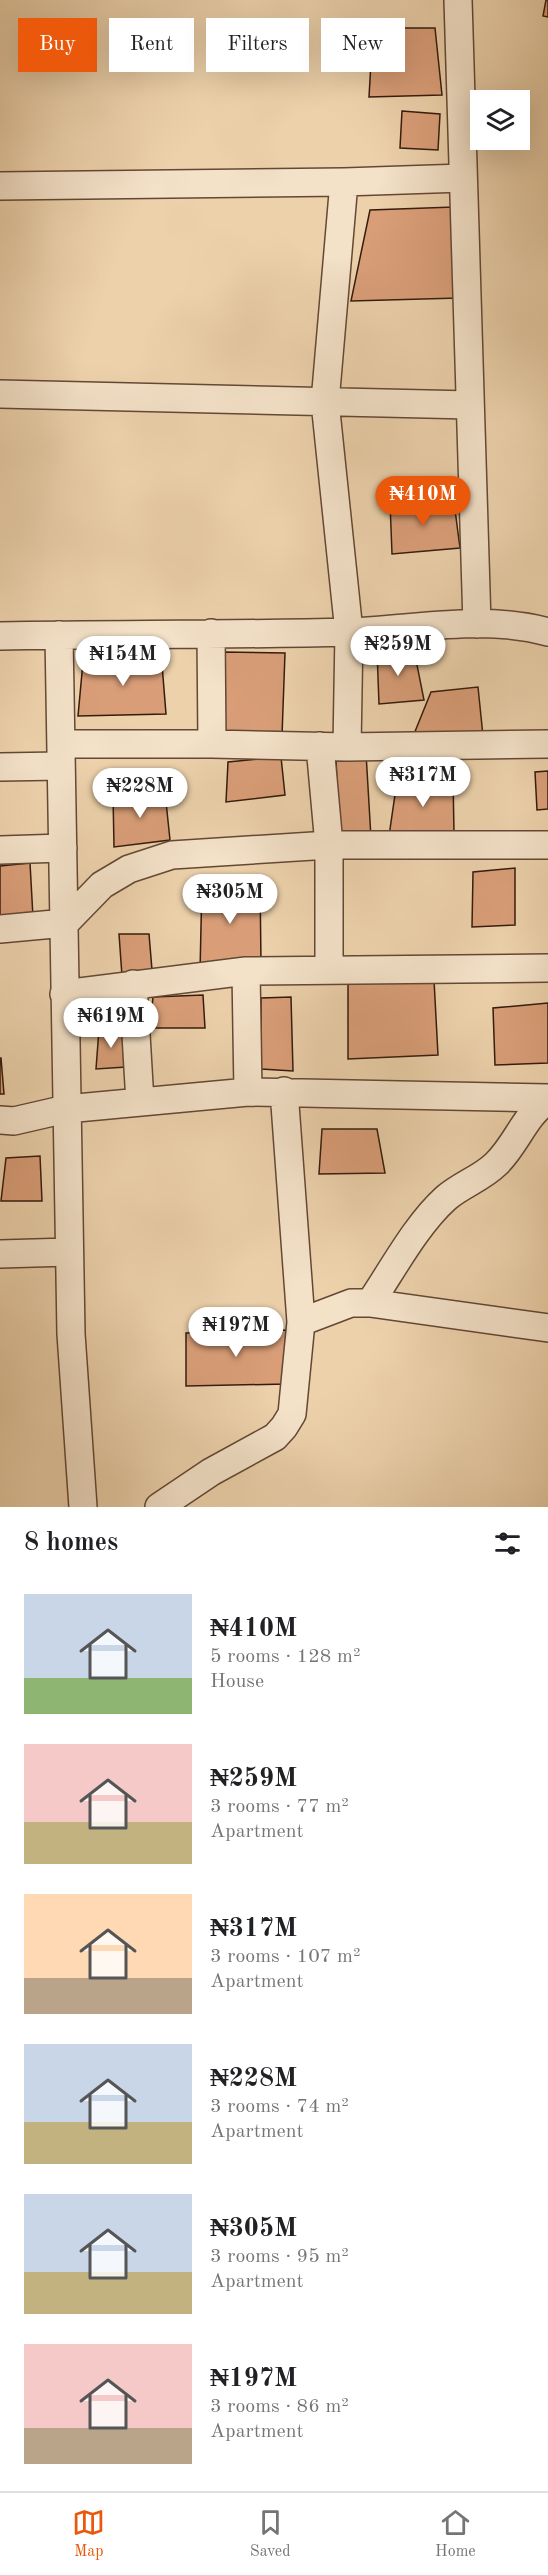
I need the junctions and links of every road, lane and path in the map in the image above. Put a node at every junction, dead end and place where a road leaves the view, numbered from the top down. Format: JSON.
{"nodes":[{"id":1,"x":458,"y":0,"type":"edge"},
{"id":2,"x":464,"y":178,"type":"junction"},
{"id":3,"x":344,"y":182,"type":"junction"},
{"id":4,"x":0,"y":186,"type":"edge"},
{"id":5,"x":0,"y":394,"type":"edge"},
{"id":6,"x":325,"y":402,"type":"junction"},
{"id":7,"x":470,"y":405,"type":"junction"},
{"id":8,"x":477,"y":624,"type":"junction"},
{"id":9,"x":349,"y":632,"type":"junction"},
{"id":10,"x":548,"y":632,"type":"edge"},
{"id":11,"x":211,"y":633,"type":"junction"},
{"id":12,"x":59,"y":635,"type":"junction"},
{"id":13,"x":0,"y":636,"type":"edge"},
{"id":14,"x":212,"y":744,"type":"junction"},
{"id":15,"x":548,"y":744,"type":"edge"},
{"id":16,"x":320,"y":746,"type":"junction"},
{"id":17,"x":347,"y":747,"type":"junction"},
{"id":18,"x":61,"y":755,"type":"junction"},
{"id":19,"x":0,"y":767,"type":"edge"},
{"id":20,"x":329,"y":845,"type":"junction"},
{"id":21,"x":548,"y":845,"type":"edge"},
{"id":22,"x":63,"y":848,"type":"junction"},
{"id":23,"x":0,"y":850,"type":"edge"},
{"id":24,"x":65,"y":923,"type":"junction"},
{"id":25,"x":0,"y":929,"type":"edge"},
{"id":26,"x":548,"y":968,"type":"edge"},
{"id":27,"x":329,"y":970,"type":"junction"},
{"id":28,"x":246,"y":971,"type":"junction"},
{"id":29,"x":133,"y":984,"type":"junction"},
{"id":30,"x":64,"y":994,"type":"junction"},
{"id":31,"x":285,"y":1091,"type":"junction"},
{"id":32,"x":248,"y":1092,"type":"junction"},
{"id":33,"x":548,"y":1099,"type":"edge"},
{"id":34,"x":140,"y":1102,"type":"junction"},
{"id":35,"x":66,"y":1108,"type":"junction"},
{"id":36,"x":0,"y":1120,"type":"edge"},
{"id":37,"x":69,"y":1252,"type":"junction"},
{"id":38,"x":0,"y":1254,"type":"edge"},
{"id":39,"x":370,"y":1303,"type":"junction"},
{"id":40,"x":302,"y":1322,"type":"junction"},
{"id":41,"x":548,"y":1328,"type":"edge"},
{"id":42,"x":83,"y":1507,"type":"edge"},
{"id":43,"x":159,"y":1507,"type":"edge"}],
"edges":[{"from":1,"to":2,"type":"street"},
{"from":2,"to":3,"type":"street"},
{"from":2,"to":7,"type":"street"},
{"from":3,"to":4,"type":"street"},
{"from":3,"to":6,"type":"street"},
{"from":5,"to":6,"type":"street"},
{"from":6,"to":7,"type":"street"},
{"from":6,"to":9,"type":"street"},
{"from":7,"to":8,"type":"street"},
{"from":8,"to":9,"type":"street"},
{"from":8,"to":10,"type":"street"},
{"from":9,"to":11,"type":"street"},
{"from":9,"to":17,"type":"street"},
{"from":11,"to":12,"type":"street"},
{"from":11,"to":14,"type":"street"},
{"from":12,"to":13,"type":"street"},
{"from":12,"to":18,"type":"street"},
{"from":14,"to":16,"type":"street"},
{"from":14,"to":18,"type":"street"},
{"from":15,"to":17,"type":"street"},
{"from":16,"to":17,"type":"street"},
{"from":16,"to":20,"type":"street"},
{"from":18,"to":19,"type":"street"},
{"from":18,"to":22,"type":"street"},
{"from":20,"to":21,"type":"street"},
{"from":20,"to":24,"type":"street"},
{"from":20,"to":27,"type":"street"},
{"from":22,"to":23,"type":"street"},
{"from":22,"to":24,"type":"street"},
{"from":24,"to":25,"type":"street"},
{"from":24,"to":30,"type":"street"},
{"from":26,"to":27,"type":"street"},
{"from":27,"to":28,"type":"street"},
{"from":28,"to":29,"type":"street"},
{"from":28,"to":32,"type":"street"},
{"from":29,"to":30,"type":"street"},
{"from":29,"to":34,"type":"street"},
{"from":30,"to":35,"type":"street"},
{"from":31,"to":32,"type":"street"},
{"from":31,"to":33,"type":"street"},
{"from":31,"to":40,"type":"street"},
{"from":32,"to":34,"type":"street"},
{"from":33,"to":39,"type":"street"},
{"from":34,"to":35,"type":"street"},
{"from":35,"to":36,"type":"street"},
{"from":35,"to":37,"type":"street"},
{"from":37,"to":38,"type":"street"},
{"from":37,"to":42,"type":"street"},
{"from":39,"to":40,"type":"street"},
{"from":39,"to":41,"type":"street"},
{"from":40,"to":43,"type":"street"}]}
